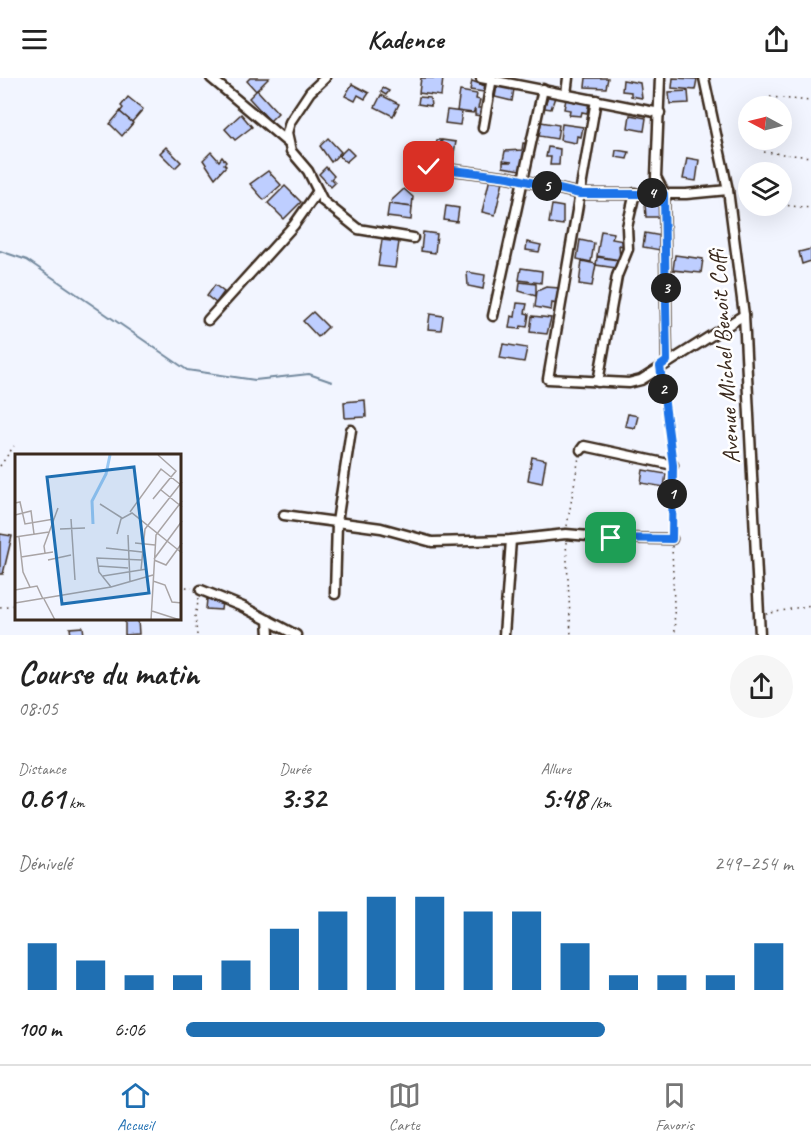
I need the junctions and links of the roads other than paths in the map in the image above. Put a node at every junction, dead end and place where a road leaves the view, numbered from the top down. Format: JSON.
{"nodes":[{"id":1,"x":211,"y":78,"type":"edge"},
{"id":2,"x":325,"y":78,"type":"edge"},
{"id":3,"x":481,"y":78,"type":"edge"},
{"id":4,"x":568,"y":78,"type":"edge"},
{"id":5,"x":660,"y":78,"type":"edge"},
{"id":6,"x":704,"y":78,"type":"edge"},
{"id":7,"x":492,"y":79,"type":"edge"},
{"id":8,"x":543,"y":89,"type":"junction"},
{"id":9,"x":566,"y":93,"type":"junction"},
{"id":10,"x":596,"y":100,"type":"junction"},
{"id":11,"x":660,"y":113,"type":"junction"},
{"id":12,"x":483,"y":128,"type":"dead end"},
{"id":13,"x":287,"y":142,"type":"junction"},
{"id":14,"x":429,"y":167,"type":"dead end"},
{"id":15,"x":525,"y":181,"type":"junction"},
{"id":16,"x":728,"y":190,"type":"junction"},
{"id":17,"x":318,"y":191,"type":"junction"},
{"id":18,"x":635,"y":192,"type":"junction"},
{"id":19,"x":580,"y":194,"type":"junction"},
{"id":20,"x":664,"y":194,"type":"junction"},
{"id":21,"x":413,"y":238,"type":"dead end"},
{"id":22,"x":744,"y":315,"type":"junction"},
{"id":23,"x":493,"y":316,"type":"dead end"},
{"id":24,"x":208,"y":320,"type":"dead end"},
{"id":25,"x":663,"y":364,"type":"junction"},
{"id":26,"x":598,"y":382,"type":"junction"},
{"id":27,"x":351,"y":430,"type":"dead end"},
{"id":28,"x":581,"y":450,"type":"dead end"},
{"id":29,"x":673,"y":465,"type":"road end"},
{"id":30,"x":284,"y":515,"type":"dead end"},
{"id":31,"x":337,"y":522,"type":"junction"},
{"id":32,"x":672,"y":539,"type":"road end"},
{"id":33,"x":511,"y":540,"type":"junction"},
{"id":34,"x":201,"y":590,"type":"road end"},
{"id":35,"x":335,"y":594,"type":"dead end"},
{"id":36,"x":267,"y":620,"type":"junction"},
{"id":37,"x":269,"y":635,"type":"edge"},
{"id":38,"x":296,"y":635,"type":"edge"},
{"id":39,"x":504,"y":635,"type":"edge"},
{"id":40,"x":760,"y":635,"type":"edge"}],
"edges":[{"from":1,"to":13,"type":"street"},
{"from":2,"to":13,"type":"street"},
{"from":3,"to":7,"type":"street"},
{"from":4,"to":9,"type":"street"},
{"from":5,"to":11,"type":"street"},
{"from":6,"to":16,"type":"street","name":"Avenue Michel Benoit Coffi"},
{"from":7,"to":8,"type":"street"},
{"from":7,"to":12,"type":"street"},
{"from":8,"to":9,"type":"street"},
{"from":8,"to":15,"type":"street"},
{"from":9,"to":10,"type":"street"},
{"from":10,"to":11,"type":"street"},
{"from":10,"to":19,"type":"street"},
{"from":11,"to":20,"type":"street"},
{"from":13,"to":17,"type":"street"},
{"from":14,"to":15,"type":"street"},
{"from":15,"to":19,"type":"street"},
{"from":15,"to":23,"type":"street"},
{"from":16,"to":20,"type":"street"},
{"from":16,"to":22,"type":"street","name":"Avenue Michel Benoit Coffi"},
{"from":17,"to":21,"type":"street"},
{"from":17,"to":24,"type":"street"},
{"from":18,"to":19,"type":"street"},
{"from":18,"to":20,"type":"street"},
{"from":18,"to":26,"type":"street"},
{"from":19,"to":26,"type":"street"},
{"from":20,"to":25,"type":"street"},
{"from":22,"to":25,"type":"street"},
{"from":22,"to":40,"type":"street","name":"Avenue Michel Benoit Coffi"},
{"from":25,"to":26,"type":"street"},
{"from":27,"to":31,"type":"street"},
{"from":28,"to":29,"type":"street"},
{"from":30,"to":31,"type":"street"},
{"from":31,"to":33,"type":"street"},
{"from":31,"to":35,"type":"street"},
{"from":32,"to":33,"type":"street"},
{"from":33,"to":39,"type":"street"},
{"from":34,"to":36,"type":"street"},
{"from":36,"to":37,"type":"street"},
{"from":36,"to":38,"type":"street"}]}
